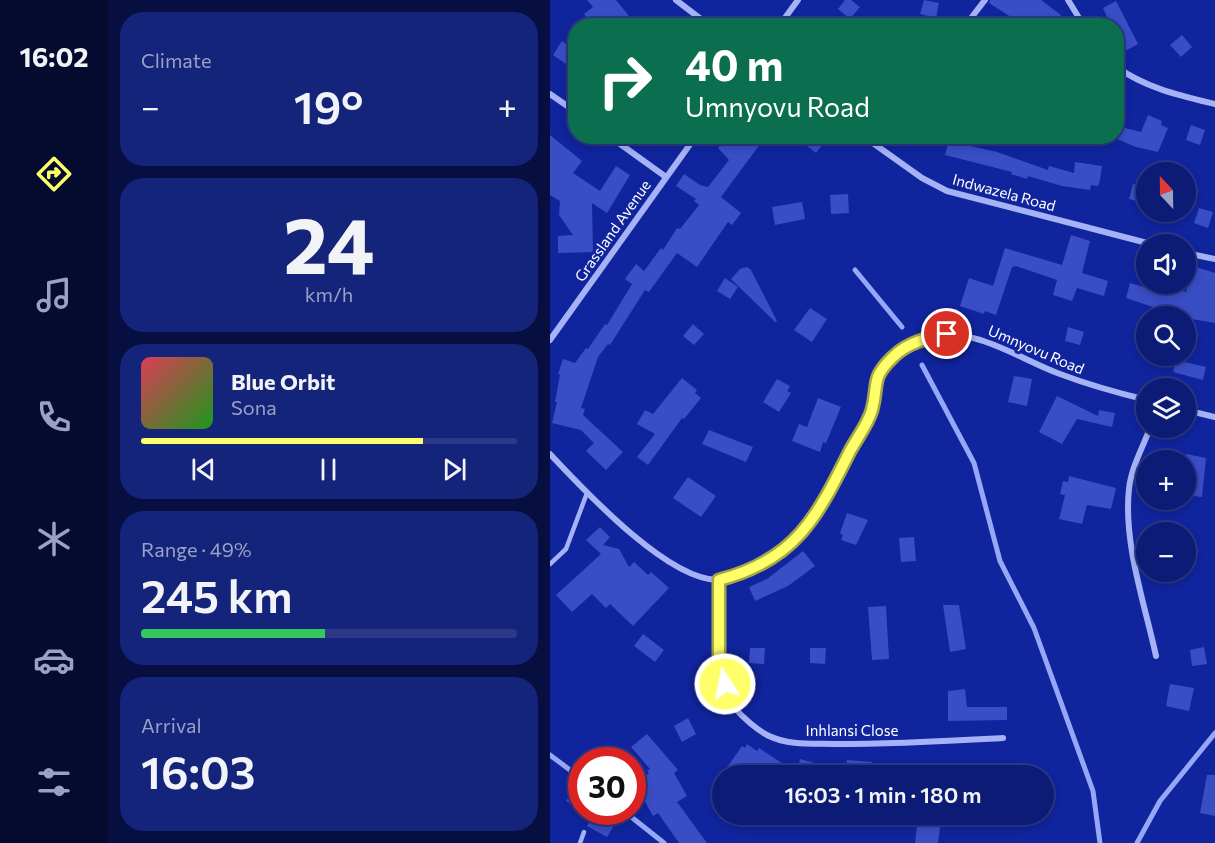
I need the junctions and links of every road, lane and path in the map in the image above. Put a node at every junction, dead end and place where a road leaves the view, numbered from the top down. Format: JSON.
{"nodes":[{"id":1,"x":676,"y":0,"type":"edge"},
{"id":2,"x":798,"y":0,"type":"edge"},
{"id":3,"x":985,"y":0,"type":"edge"},
{"id":4,"x":1068,"y":0,"type":"edge"},
{"id":5,"x":700,"y":18,"type":"edge"},
{"id":6,"x":785,"y":18,"type":"edge"},
{"id":7,"x":971,"y":18,"type":"edge"},
{"id":8,"x":1079,"y":18,"type":"edge"},
{"id":9,"x":1124,"y":72,"type":"edge"},
{"id":10,"x":550,"y":94,"type":"edge"},
{"id":11,"x":1214,"y":104,"type":"edge"},
{"id":12,"x":568,"y":106,"type":"edge"},
{"id":13,"x":620,"y":144,"type":"edge"},
{"id":14,"x":690,"y":144,"type":"edge"},
{"id":15,"x":874,"y":144,"type":"edge"},
{"id":16,"x":666,"y":177,"type":"junction"},
{"id":17,"x":1136,"y":240,"type":"edge"},
{"id":18,"x":1196,"y":255,"type":"edge"},
{"id":19,"x":1214,"y":259,"type":"edge"},
{"id":20,"x":550,"y":340,"type":"edge"},
{"id":21,"x":1136,"y":397,"type":"edge"},
{"id":22,"x":1196,"y":412,"type":"edge"},
{"id":23,"x":1214,"y":417,"type":"edge"},
{"id":24,"x":1146,"y":438,"type":"edge"},
{"id":25,"x":550,"y":454,"type":"edge"},
{"id":26,"x":587,"y":493,"type":"junction"},
{"id":27,"x":550,"y":564,"type":"edge"},
{"id":28,"x":719,"y":580,"type":"junction"},
{"id":29,"x":1156,"y":656,"type":"dead end"},
{"id":30,"x":1003,"y":738,"type":"dead end"},
{"id":31,"x":584,"y":832,"type":"dead end"},
{"id":32,"x":580,"y":843,"type":"edge"}],
"edges":[{"from":1,"to":5,"type":"street"},
{"from":2,"to":6,"type":"street"},
{"from":3,"to":7,"type":"street"},
{"from":4,"to":8,"type":"street"},
{"from":9,"to":11,"type":"street"},
{"from":10,"to":12,"type":"street"},
{"from":13,"to":16,"type":"street"},
{"from":14,"to":16,"type":"street","name":"Grassland Avenue"},
{"from":15,"to":17,"type":"street","name":"Indwazela Road"},
{"from":16,"to":20,"type":"street","name":"Grassland Avenue"},
{"from":18,"to":19,"type":"street"},
{"from":21,"to":28,"type":"street","name":"Umnyovu Road"},
{"from":22,"to":23,"type":"street"},
{"from":24,"to":29,"type":"street"},
{"from":25,"to":26,"type":"street"},
{"from":26,"to":27,"type":"lane"},
{"from":26,"to":28,"type":"street"},
{"from":28,"to":30,"type":"street","name":"Inhlansi Close"},
{"from":31,"to":32,"type":"lane"}]}
